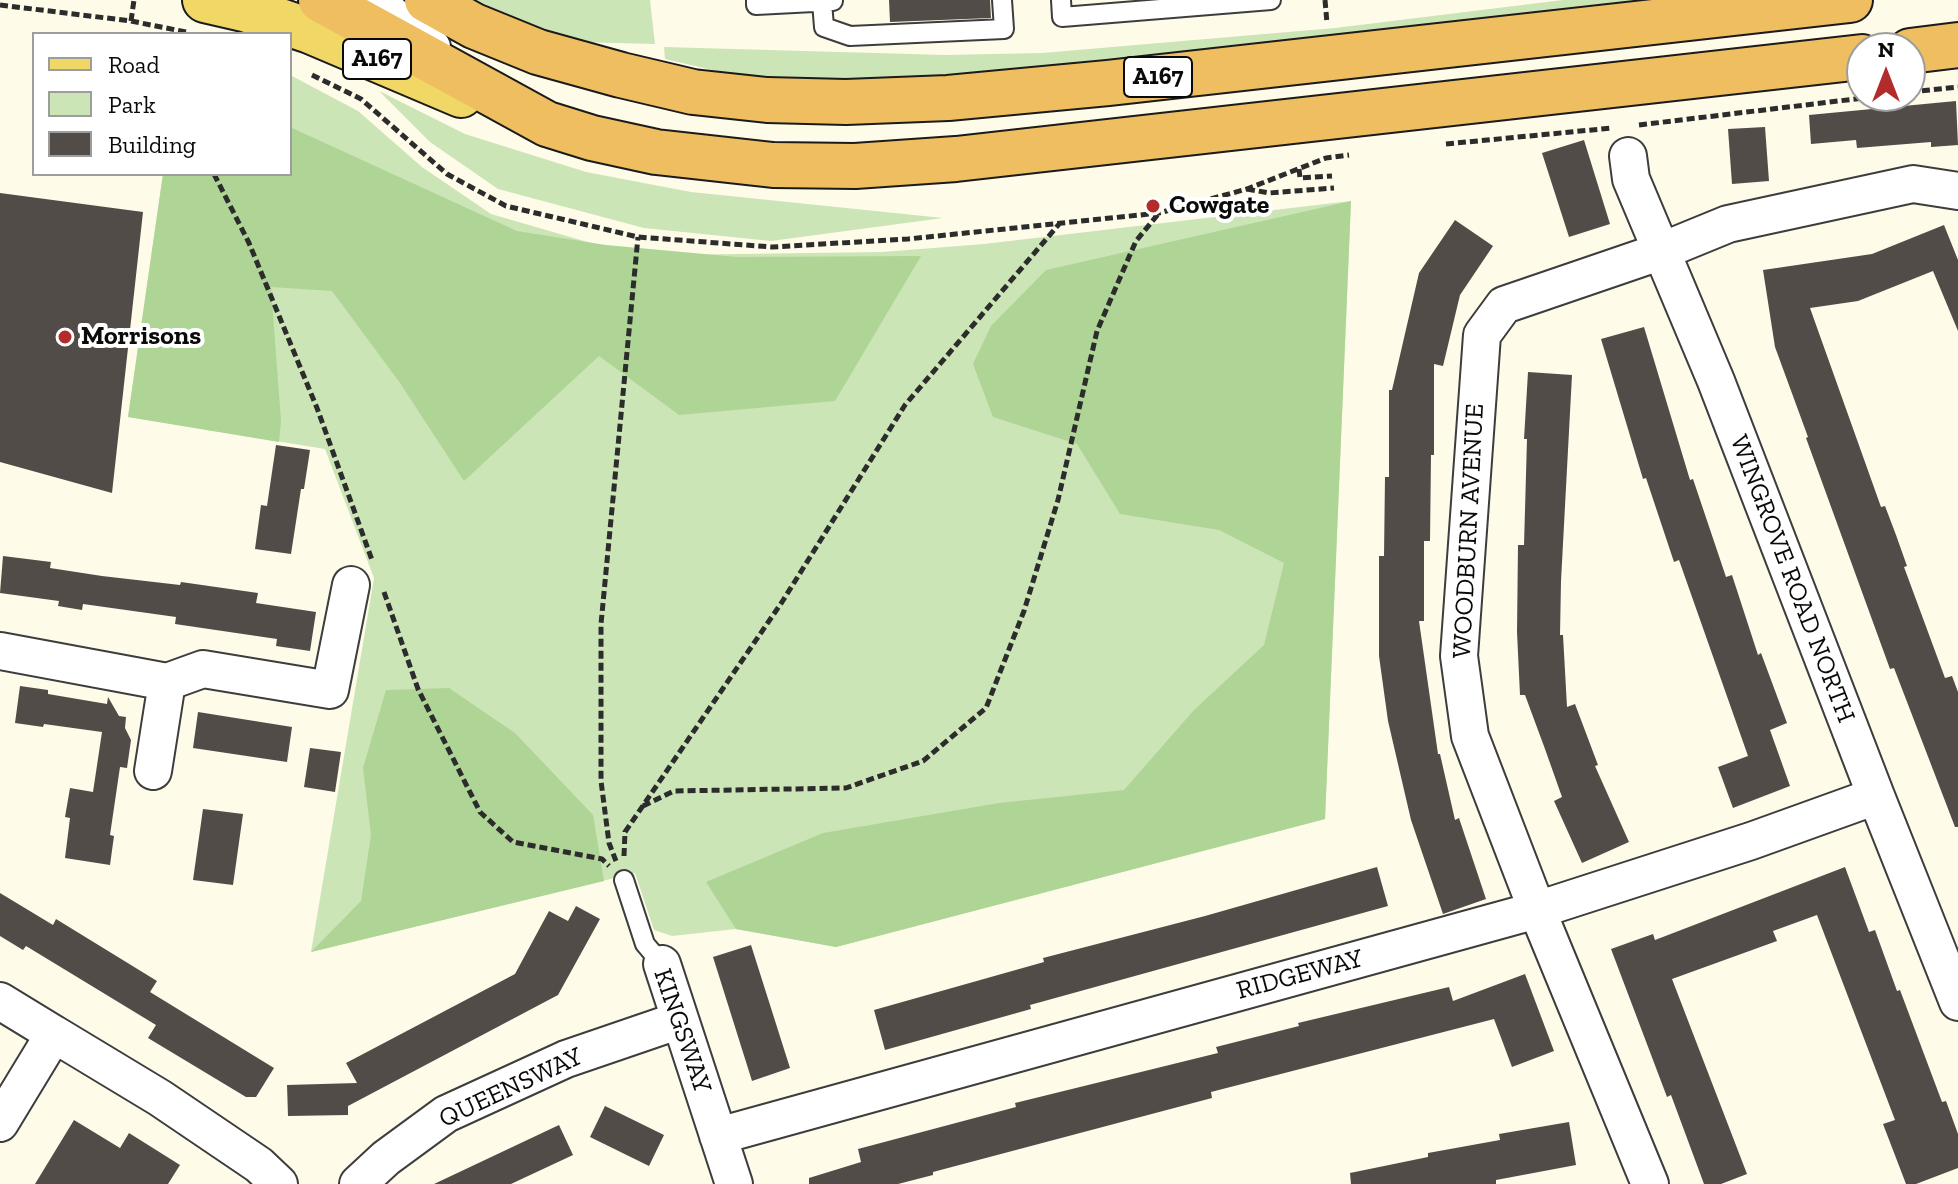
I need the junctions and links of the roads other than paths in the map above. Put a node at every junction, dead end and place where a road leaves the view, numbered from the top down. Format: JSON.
{"nodes":[{"id":1,"x":205,"y":0,"type":"edge"},
{"id":2,"x":321,"y":0,"type":"edge"},
{"id":3,"x":374,"y":0,"type":"edge"},
{"id":4,"x":427,"y":0,"type":"edge"},
{"id":5,"x":756,"y":0,"type":"edge"},
{"id":6,"x":1002,"y":0,"type":"edge"},
{"id":7,"x":1061,"y":0,"type":"edge"},
{"id":8,"x":1271,"y":0,"type":"edge"},
{"id":9,"x":1850,"y":0,"type":"edge"},
{"id":10,"x":828,"y":1,"type":"edge"},
{"id":11,"x":1958,"y":45,"type":"edge"},
{"id":12,"x":1926,"y":49,"type":"edge"},
{"id":13,"x":1846,"y":59,"type":"edge"},
{"id":14,"x":475,"y":85,"type":"junction"},
{"id":15,"x":547,"y":124,"type":"junction"},
{"id":16,"x":1624,"y":142,"type":"road end"},
{"id":17,"x":1958,"y":191,"type":"edge"},
{"id":18,"x":1662,"y":251,"type":"junction"},
{"id":19,"x":370,"y":582,"type":"road end"},
{"id":20,"x":0,"y":651,"type":"edge"},
{"id":21,"x":167,"y":682,"type":"junction"},
{"id":22,"x":153,"y":771,"type":"dead end"},
{"id":23,"x":1876,"y":796,"type":"junction"},
{"id":24,"x":624,"y":880,"type":"road end"},
{"id":25,"x":1537,"y":910,"type":"junction"},
{"id":26,"x":662,"y":964,"type":"joint"},
{"id":27,"x":0,"y":1001,"type":"edge"},
{"id":28,"x":1958,"y":1002,"type":"edge"},
{"id":29,"x":680,"y":1020,"type":"junction"},
{"id":30,"x":54,"y":1034,"type":"junction"},
{"id":31,"x":0,"y":1123,"type":"edge"},
{"id":32,"x":718,"y":1136,"type":"junction"},
{"id":33,"x":279,"y":1184,"type":"edge"},
{"id":34,"x":358,"y":1184,"type":"edge"},
{"id":35,"x":734,"y":1184,"type":"edge"},
{"id":36,"x":1650,"y":1184,"type":"edge"}],
"edges":[{"from":1,"to":15,"type":"main road","number":"A167"},
{"from":2,"to":14,"type":"highway","number":"A167"},
{"from":3,"to":14,"type":"street"},
{"from":4,"to":9,"type":"highway","number":"A167"},
{"from":5,"to":10,"type":"lane"},
{"from":6,"to":10,"type":"lane"},
{"from":7,"to":8,"type":"lane"},
{"from":11,"to":12,"type":"highway"},
{"from":13,"to":15,"type":"highway","number":"A167"},
{"from":14,"to":15,"type":"highway","number":"A167"},
{"from":16,"to":18,"type":"street","name":"WINGROVE ROAD NORTH"},
{"from":17,"to":18,"type":"street","name":"WOODBURN AVENUE"},
{"from":18,"to":23,"type":"street","name":"WINGROVE ROAD NORTH"},
{"from":18,"to":25,"type":"street","name":"WOODBURN AVENUE"},
{"from":19,"to":21,"type":"street"},
{"from":20,"to":21,"type":"street"},
{"from":21,"to":22,"type":"street"},
{"from":23,"to":25,"type":"street","name":"RIDGEWAY"},
{"from":23,"to":28,"type":"street","name":"WINGROVE ROAD NORTH"},
{"from":24,"to":26,"type":"lane","name":"KINGSWAY"},
{"from":25,"to":32,"type":"street","name":"RIDGEWAY"},
{"from":25,"to":36,"type":"street","name":"WOODBURN AVENUE"},
{"from":26,"to":29,"type":"street","name":"KINGSWAY"},
{"from":27,"to":30,"type":"street"},
{"from":29,"to":32,"type":"street","name":"KINGSWAY"},
{"from":29,"to":34,"type":"street","name":"QUEENSWAY"},
{"from":30,"to":31,"type":"street"},
{"from":30,"to":33,"type":"street"},
{"from":32,"to":35,"type":"street","name":"KINGSWAY"}]}
